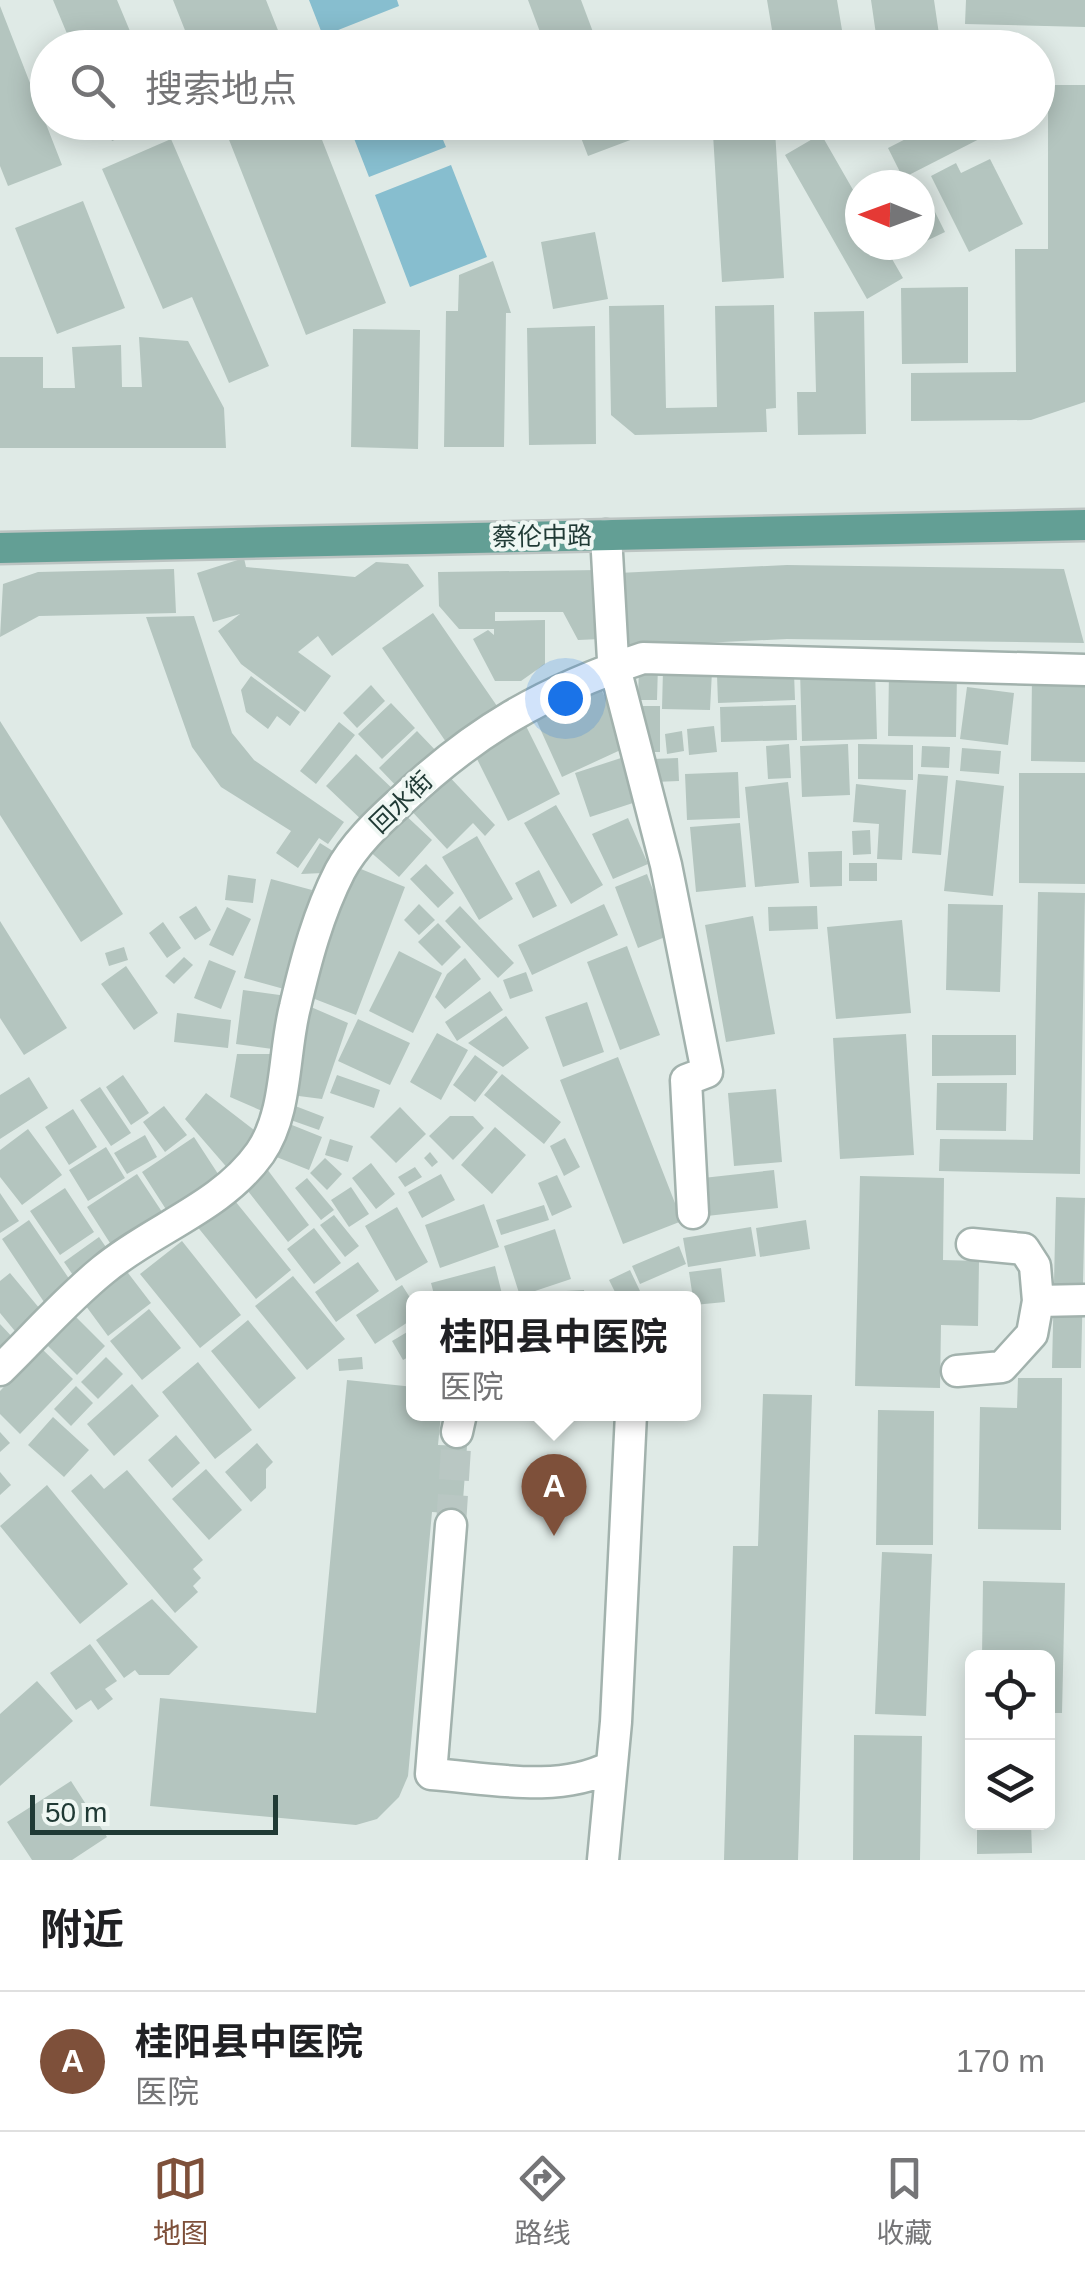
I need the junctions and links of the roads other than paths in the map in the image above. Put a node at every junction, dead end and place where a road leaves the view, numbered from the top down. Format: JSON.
{"nodes":[{"id":1,"x":1085,"y":525,"type":"edge"},
{"id":2,"x":606,"y":535,"type":"junction"},
{"id":3,"x":0,"y":548,"type":"edge"},
{"id":4,"x":1085,"y":670,"type":"edge"},
{"id":5,"x":694,"y":1212,"type":"dead end"},
{"id":6,"x":972,"y":1244,"type":"dead end"},
{"id":7,"x":1085,"y":1300,"type":"edge"},
{"id":8,"x":1038,"y":1301,"type":"junction"},
{"id":9,"x":0,"y":1370,"type":"edge"},
{"id":10,"x":958,"y":1371,"type":"dead end"},
{"id":11,"x":630,"y":1421,"type":"edge"},
{"id":12,"x":451,"y":1525,"type":"tunnel mouth"},
{"id":13,"x":610,"y":1767,"type":"junction"},
{"id":14,"x":602,"y":1860,"type":"edge"}],
"edges":[{"from":1,"to":2,"type":"main road","name":"蔡伦中路"},
{"from":2,"to":3,"type":"main road","name":"蔡伦中路"},
{"from":2,"to":5,"type":"lane"},
{"from":4,"to":9,"type":"lane","name":"回水街"},
{"from":6,"to":8,"type":"lane"},
{"from":7,"to":8,"type":"lane"},
{"from":8,"to":10,"type":"lane"},
{"from":11,"to":13,"type":"lane"},
{"from":12,"to":13,"type":"lane"},
{"from":13,"to":14,"type":"lane"}]}
